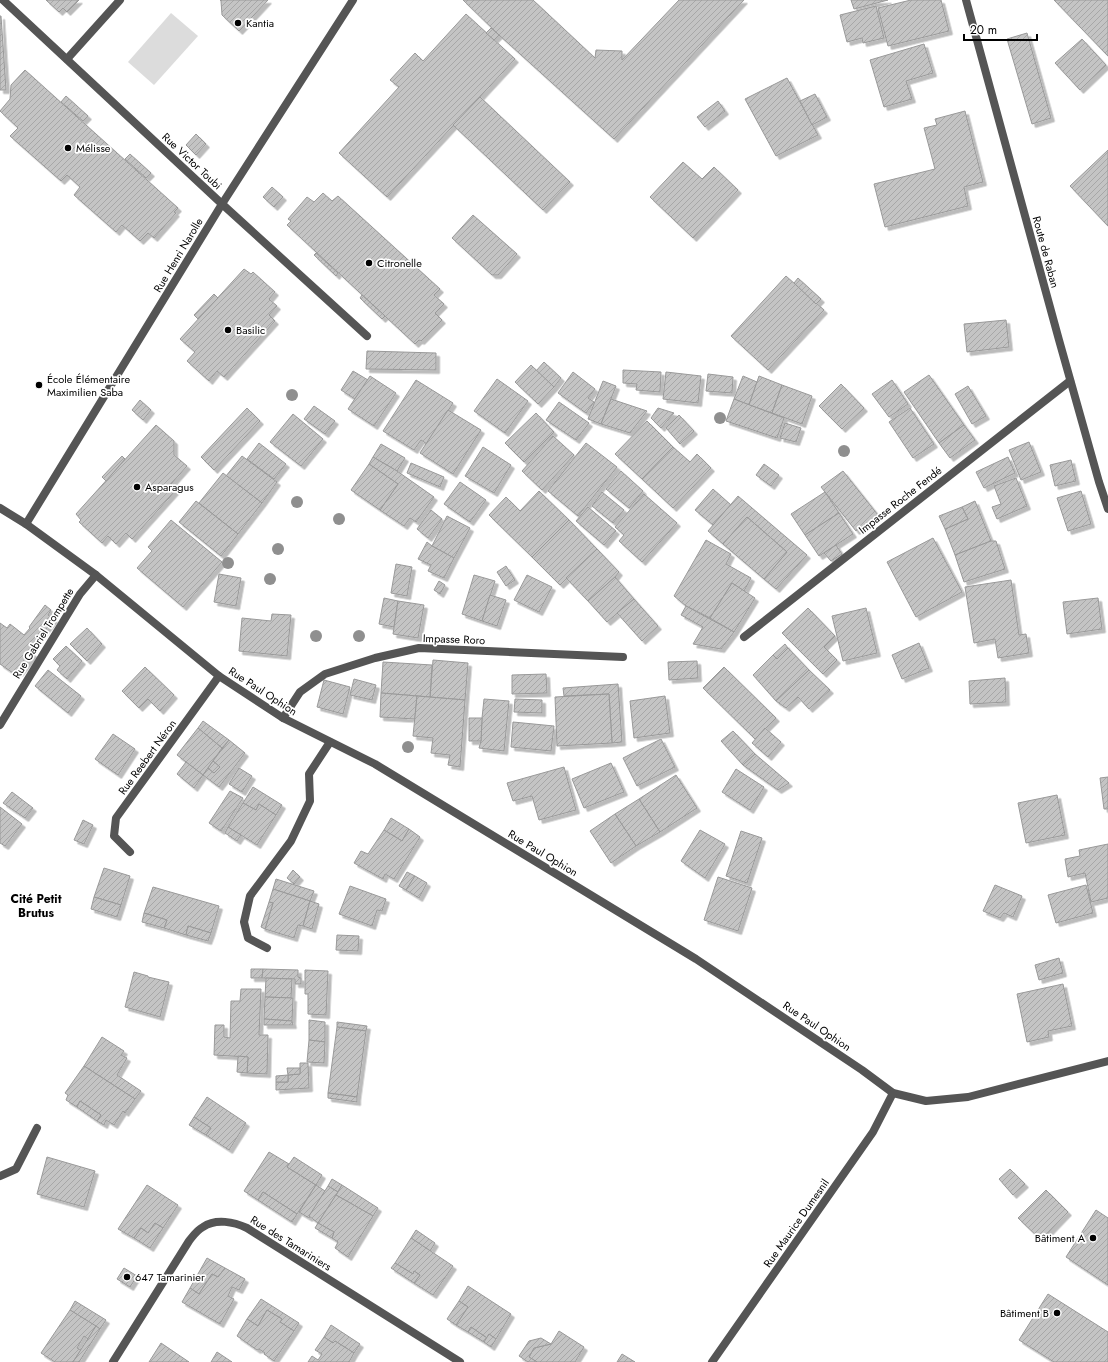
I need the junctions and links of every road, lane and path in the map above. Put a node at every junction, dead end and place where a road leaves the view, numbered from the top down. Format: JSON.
{"nodes":[{"id":1,"x":3,"y":0,"type":"edge"},
{"id":2,"x":120,"y":0,"type":"edge"},
{"id":3,"x":354,"y":0,"type":"edge"},
{"id":4,"x":966,"y":0,"type":"edge"},
{"id":5,"x":67,"y":59,"type":"junction"},
{"id":6,"x":222,"y":204,"type":"junction"},
{"id":7,"x":367,"y":336,"type":"dead end"},
{"id":8,"x":1070,"y":381,"type":"junction"},
{"id":9,"x":0,"y":508,"type":"edge"},
{"id":10,"x":1108,"y":509,"type":"edge"},
{"id":11,"x":26,"y":524,"type":"junction"},
{"id":12,"x":96,"y":575,"type":"junction"},
{"id":13,"x":744,"y":637,"type":"dead end"},
{"id":14,"x":624,"y":657,"type":"dead end"},
{"id":15,"x":219,"y":676,"type":"junction"},
{"id":16,"x":283,"y":718,"type":"junction"},
{"id":17,"x":0,"y":725,"type":"edge"},
{"id":18,"x":330,"y":742,"type":"junction"},
{"id":19,"x":130,"y":852,"type":"dead end"},
{"id":20,"x":267,"y":948,"type":"dead end"},
{"id":21,"x":1108,"y":1060,"type":"edge"},
{"id":22,"x":893,"y":1093,"type":"junction"},
{"id":23,"x":37,"y":1128,"type":"dead end"},
{"id":24,"x":0,"y":1176,"type":"edge"},
{"id":25,"x":113,"y":1362,"type":"edge"},
{"id":26,"x":460,"y":1362,"type":"edge"},
{"id":27,"x":712,"y":1362,"type":"edge"}],
"edges":[{"from":1,"to":5,"type":"street","name":"Rue Victor Toubi"},
{"from":2,"to":5,"type":"street"},
{"from":3,"to":6,"type":"street","name":"Rue Henri Narolle"},
{"from":4,"to":8,"type":"street","name":"Route de Raban"},
{"from":5,"to":6,"type":"street","name":"Rue Victor Toubi"},
{"from":6,"to":7,"type":"street","name":"Rue Victor Toubi"},
{"from":6,"to":11,"type":"street","name":"Rue Henri Narolle"},
{"from":8,"to":10,"type":"street","name":"Route de Raban"},
{"from":8,"to":13,"type":"street","name":"Impasse Roche Fendé"},
{"from":9,"to":11,"type":"street","name":"Rue Paul Ophion"},
{"from":11,"to":12,"type":"street","name":"Rue Paul Ophion"},
{"from":12,"to":15,"type":"street","name":"Rue Paul Ophion"},
{"from":12,"to":17,"type":"street","name":"Rue Gabriel Trompette"},
{"from":14,"to":16,"type":"street","name":"Impasse Roro"},
{"from":15,"to":16,"type":"street","name":"Rue Paul Ophion"},
{"from":15,"to":19,"type":"street","name":"Rue Reebert Néron"},
{"from":16,"to":18,"type":"street","name":"Rue Paul Ophion"},
{"from":18,"to":20,"type":"street"},
{"from":18,"to":22,"type":"street","name":"Rue Paul Ophion"},
{"from":21,"to":22,"type":"street","name":"Rue Paul Ophion"},
{"from":22,"to":27,"type":"street","name":"Rue Maurice Dumesnil"},
{"from":23,"to":24,"type":"street"},
{"from":25,"to":26,"type":"street","name":"Rue des Tamariniers"}]}
